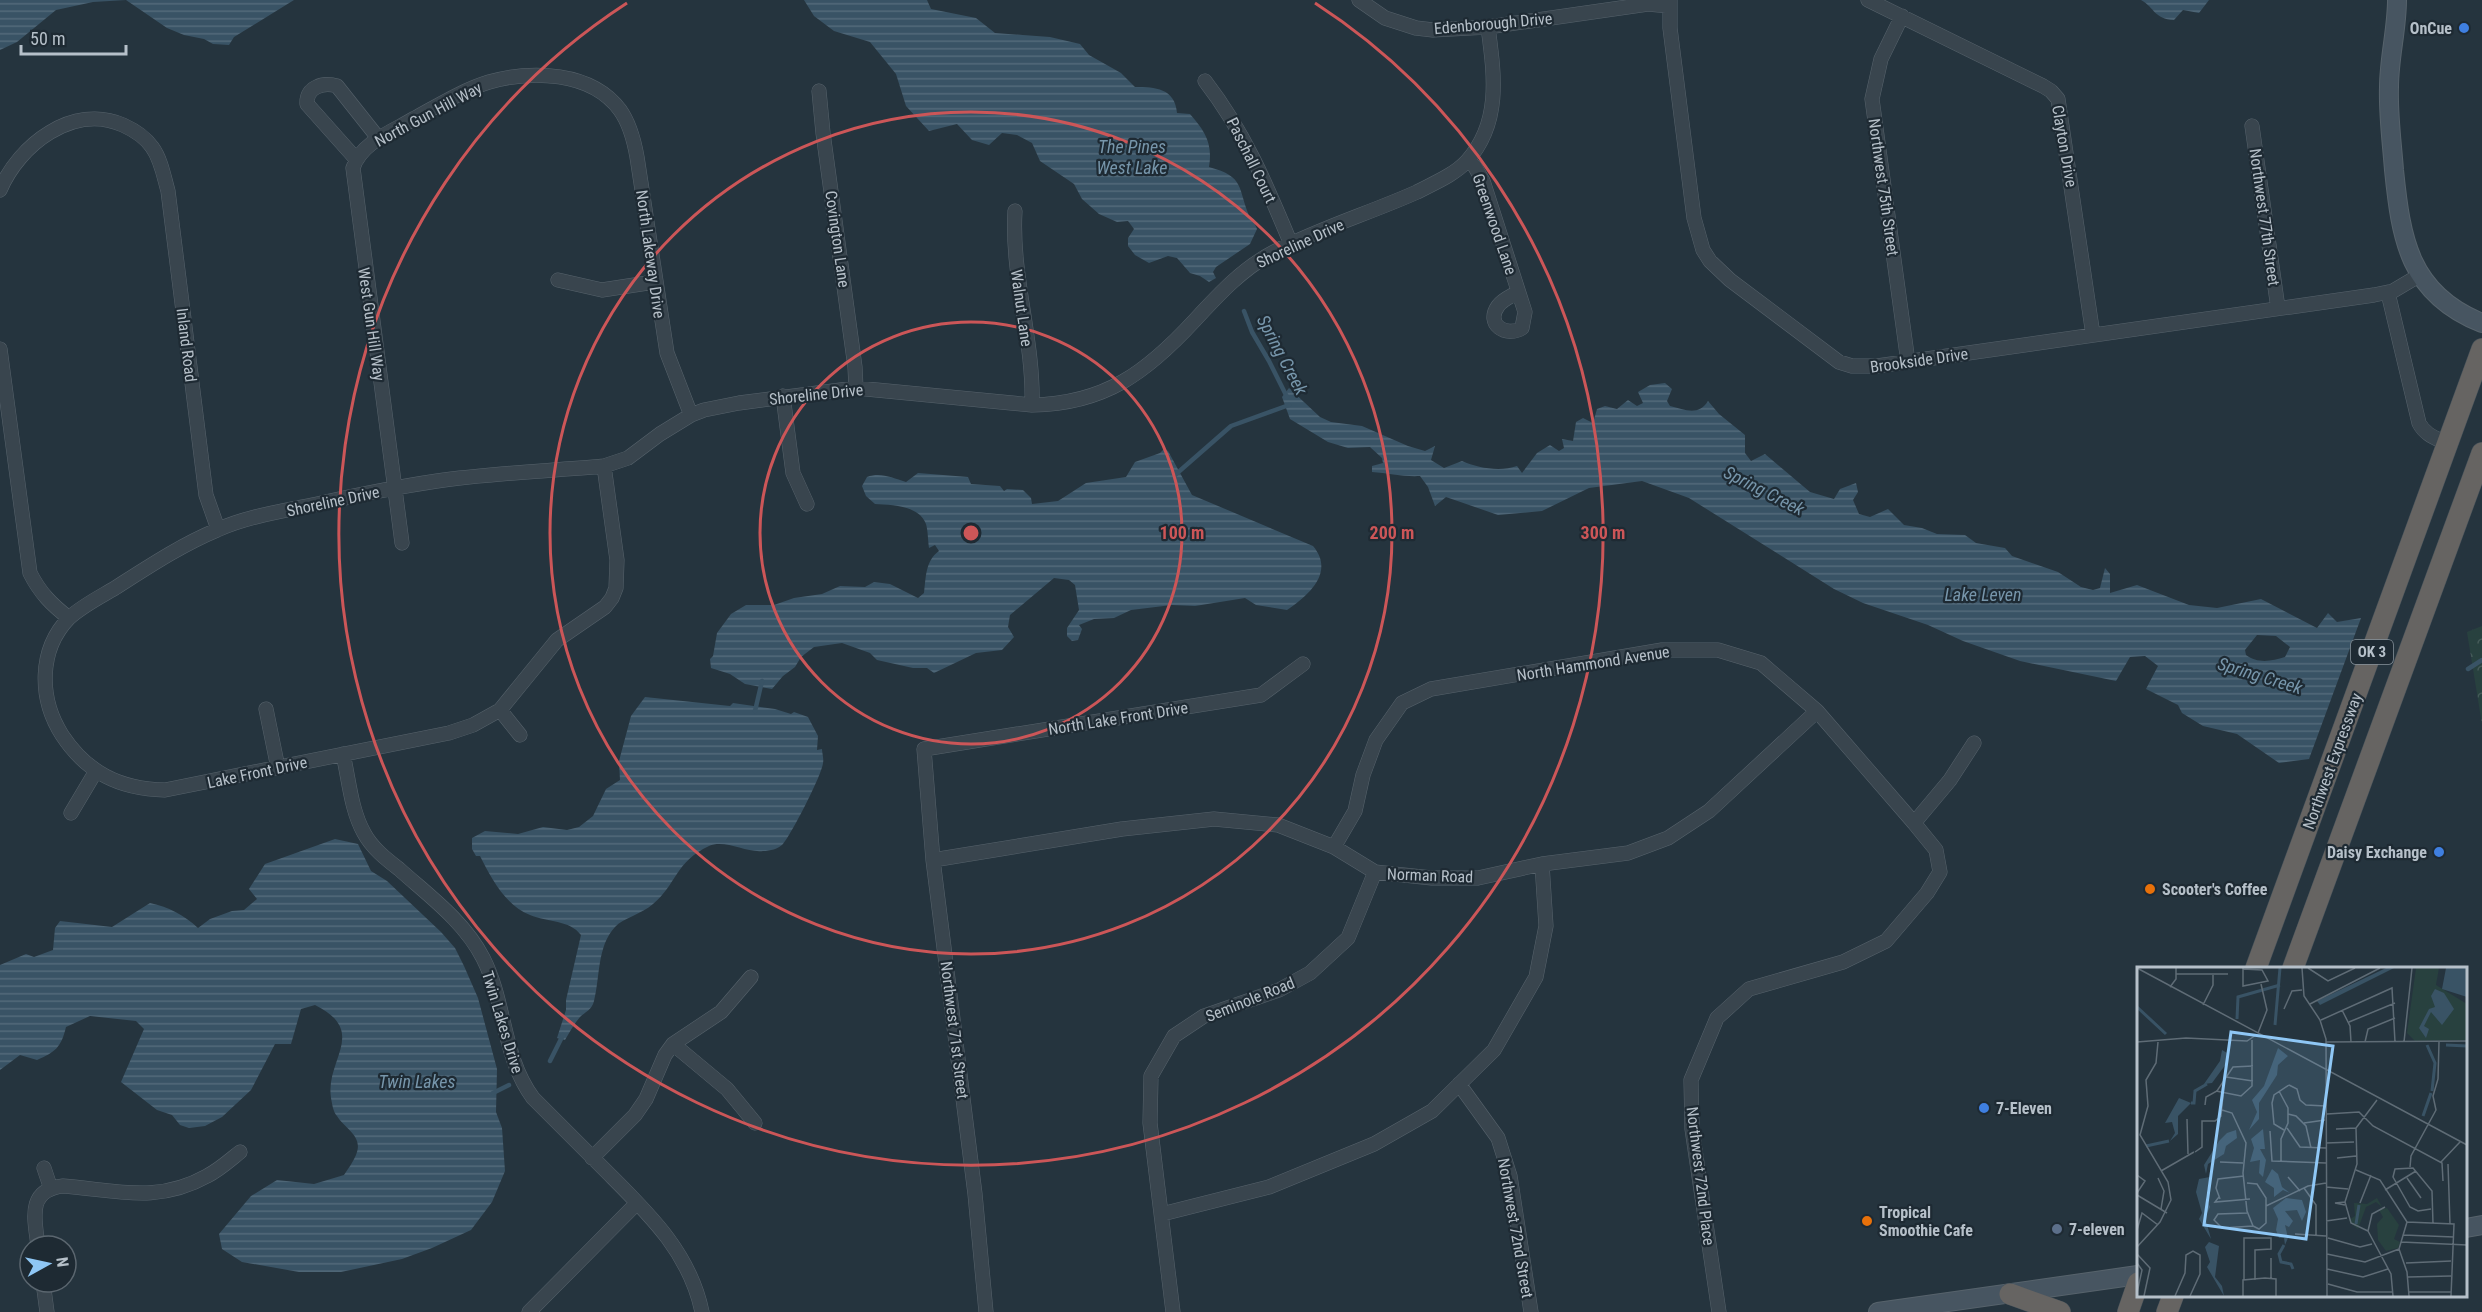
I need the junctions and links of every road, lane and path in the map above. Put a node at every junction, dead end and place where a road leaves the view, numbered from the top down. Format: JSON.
{"nodes":[{"id":1,"x":1359,"y":0,"type":"edge"},
{"id":2,"x":1868,"y":0,"type":"edge"},
{"id":3,"x":2397,"y":0,"type":"edge"},
{"id":4,"x":1670,"y":3,"type":"edge"},
{"id":5,"x":1902,"y":16,"type":"junction"},
{"id":6,"x":1488,"y":27,"type":"junction"},
{"id":7,"x":1205,"y":81,"type":"dead end"},
{"id":8,"x":819,"y":91,"type":"dead end"},
{"id":9,"x":608,"y":98,"type":"joint"},
{"id":10,"x":2252,"y":126,"type":"dead end"},
{"id":11,"x":379,"y":139,"type":"junction"},
{"id":12,"x":356,"y":159,"type":"junction"},
{"id":13,"x":1468,"y":160,"type":"junction"},
{"id":14,"x":0,"y":190,"type":"edge"},
{"id":15,"x":1015,"y":211,"type":"dead end"},
{"id":16,"x":1291,"y":244,"type":"junction"},
{"id":17,"x":2420,"y":275,"type":"junction"},
{"id":18,"x":558,"y":280,"type":"dead end"},
{"id":19,"x":654,"y":282,"type":"junction"},
{"id":20,"x":1518,"y":292,"type":"dead end"},
{"id":21,"x":2388,"y":292,"type":"junction"},
{"id":22,"x":2278,"y":308,"type":"junction"},
{"id":23,"x":2482,"y":323,"type":"edge"},
{"id":24,"x":2093,"y":335,"type":"junction"},
{"id":25,"x":0,"y":349,"type":"edge"},
{"id":26,"x":2482,"y":349,"type":"edge"},
{"id":27,"x":1908,"y":362,"type":"junction"},
{"id":28,"x":856,"y":388,"type":"junction"},
{"id":29,"x":783,"y":396,"type":"junction"},
{"id":30,"x":1032,"y":405,"type":"junction"},
{"id":31,"x":691,"y":415,"type":"junction"},
{"id":32,"x":2448,"y":444,"type":"junction"},
{"id":33,"x":2482,"y":453,"type":"edge"},
{"id":34,"x":604,"y":466,"type":"junction"},
{"id":35,"x":394,"y":488,"type":"junction"},
{"id":36,"x":807,"y":504,"type":"dead end"},
{"id":37,"x":219,"y":529,"type":"junction"},
{"id":38,"x":402,"y":543,"type":"dead end"},
{"id":39,"x":69,"y":618,"type":"junction"},
{"id":40,"x":1303,"y":664,"type":"dead end"},
{"id":41,"x":266,"y":710,"type":"dead end"},
{"id":42,"x":500,"y":710,"type":"junction"},
{"id":43,"x":1817,"y":711,"type":"junction"},
{"id":44,"x":520,"y":735,"type":"dead end"},
{"id":45,"x":1974,"y":742,"type":"dead end"},
{"id":46,"x":924,"y":749,"type":"joint"},
{"id":47,"x":343,"y":754,"type":"junction"},
{"id":48,"x":278,"y":768,"type":"junction"},
{"id":49,"x":96,"y":771,"type":"junction"},
{"id":50,"x":70,"y":813,"type":"dead end"},
{"id":51,"x":1914,"y":823,"type":"junction"},
{"id":52,"x":1334,"y":847,"type":"junction"},
{"id":53,"x":933,"y":860,"type":"junction"},
{"id":54,"x":1542,"y":864,"type":"junction"},
{"id":55,"x":1375,"y":872,"type":"junction"},
{"id":56,"x":2268,"y":934,"type":"junction"},
{"id":57,"x":2301,"y":946,"type":"junction"},
{"id":58,"x":2257,"y":967,"type":"edge"},
{"id":59,"x":2294,"y":967,"type":"edge"},
{"id":60,"x":751,"y":977,"type":"dead end"},
{"id":61,"x":673,"y":1044,"type":"junction"},
{"id":62,"x":1459,"y":1084,"type":"junction"},
{"id":63,"x":755,"y":1123,"type":"dead end"},
{"id":64,"x":240,"y":1152,"type":"dead end"},
{"id":65,"x":592,"y":1158,"type":"junction"},
{"id":66,"x":44,"y":1168,"type":"dead end"},
{"id":67,"x":51,"y":1188,"type":"junction"},
{"id":68,"x":637,"y":1203,"type":"junction"},
{"id":69,"x":1162,"y":1214,"type":"junction"},
{"id":70,"x":2482,"y":1226,"type":"edge"},
{"id":71,"x":2467,"y":1228,"type":"edge"},
{"id":72,"x":37,"y":1234,"type":"edge"},
{"id":73,"x":2137,"y":1275,"type":"edge"},
{"id":74,"x":2137,"y":1288,"type":"edge"},
{"id":75,"x":44,"y":1294,"type":"edge"},
{"id":76,"x":2010,"y":1294,"type":"junction"},
{"id":77,"x":2173,"y":1297,"type":"edge"},
{"id":78,"x":538,"y":1309,"type":"edge"},
{"id":79,"x":46,"y":1312,"type":"edge"},
{"id":80,"x":702,"y":1312,"type":"edge"},
{"id":81,"x":986,"y":1312,"type":"edge"},
{"id":82,"x":1173,"y":1312,"type":"edge"},
{"id":83,"x":1531,"y":1312,"type":"edge"},
{"id":84,"x":1719,"y":1312,"type":"edge"},
{"id":85,"x":1878,"y":1312,"type":"edge"},
{"id":86,"x":2060,"y":1312,"type":"edge"},
{"id":87,"x":2128,"y":1312,"type":"edge"},
{"id":88,"x":2167,"y":1312,"type":"edge"}],
"edges":[{"from":1,"to":6,"type":"street","name":"Edenborough Drive"},
{"from":2,"to":5,"type":"street","name":"Clayton Drive"},
{"from":3,"to":17,"type":"main road"},
{"from":4,"to":6,"type":"street","name":"Edenborough Drive"},
{"from":4,"to":27,"type":"street","name":"Brookside Drive"},
{"from":5,"to":24,"type":"street","name":"Clayton Drive"},
{"from":5,"to":27,"type":"street","name":"Northwest 75th Street"},
{"from":6,"to":13,"type":"street","name":"Shoreline Drive"},
{"from":7,"to":16,"type":"street","name":"Paschall Court"},
{"from":8,"to":28,"type":"street","name":"Covington Lane"},
{"from":9,"to":11,"type":"street","name":"North Gun Hill Way"},
{"from":9,"to":19,"type":"street","name":"North Lakeway Drive"},
{"from":10,"to":22,"type":"street","name":"Northwest 77th Street"},
{"from":11,"to":12,"type":"street","name":"North Gun Hill Way"},
{"from":11,"to":12,"type":"street"},
{"from":12,"to":35,"type":"street","name":"West Gun Hill Way"},
{"from":13,"to":16,"type":"street","name":"Shoreline Drive"},
{"from":13,"to":20,"type":"street","name":"Greenwood Lane"},
{"from":14,"to":37,"type":"street","name":"Inland Road"},
{"from":15,"to":30,"type":"street","name":"Walnut Lane"},
{"from":16,"to":30,"type":"street","name":"Shoreline Drive"},
{"from":17,"to":21,"type":"street","name":"Brookside Drive"},
{"from":17,"to":23,"type":"main road"},
{"from":18,"to":19,"type":"street"},
{"from":19,"to":31,"type":"street","name":"North Lakeway Drive"},
{"from":21,"to":22,"type":"street","name":"Brookside Drive"},
{"from":21,"to":32,"type":"street"},
{"from":22,"to":24,"type":"street","name":"Brookside Drive"},
{"from":24,"to":27,"type":"street","name":"Brookside Drive"},
{"from":25,"to":39,"type":"street"},
{"from":26,"to":32,"type":"highway","name":"Northwest Expressway","number":"OK 3"},
{"from":28,"to":29,"type":"street","name":"Shoreline Drive"},
{"from":28,"to":30,"type":"street","name":"Shoreline Drive"},
{"from":29,"to":31,"type":"street","name":"Shoreline Drive"},
{"from":29,"to":36,"type":"street"},
{"from":31,"to":34,"type":"street","name":"Shoreline Drive"},
{"from":32,"to":56,"type":"highway","name":"Northwest Expressway","number":"OK 3"},
{"from":33,"to":57,"type":"highway","number":"OK 3"},
{"from":34,"to":35,"type":"street","name":"Shoreline Drive"},
{"from":34,"to":42,"type":"street","name":"Lake Front Drive"},
{"from":35,"to":37,"type":"street","name":"Shoreline Drive"},
{"from":35,"to":38,"type":"street","name":"West Gun Hill Way"},
{"from":37,"to":39,"type":"street","name":"Shoreline Drive"},
{"from":39,"to":49,"type":"street","name":"Lake Front Drive"},
{"from":40,"to":46,"type":"street","name":"North Lake Front Drive"},
{"from":41,"to":48,"type":"street"},
{"from":42,"to":44,"type":"street"},
{"from":42,"to":47,"type":"street","name":"Lake Front Drive"},
{"from":43,"to":51,"type":"street","name":"North Hammond Avenue"},
{"from":43,"to":52,"type":"street","name":"North Hammond Avenue"},
{"from":43,"to":54,"type":"street","name":"Norman Road"},
{"from":45,"to":51,"type":"street"},
{"from":46,"to":53,"type":"street","name":"Northwest 71st Street"},
{"from":47,"to":48,"type":"street","name":"Lake Front Drive"},
{"from":47,"to":65,"type":"street","name":"Twin Lakes Drive"},
{"from":48,"to":49,"type":"street","name":"Lake Front Drive"},
{"from":49,"to":50,"type":"street"},
{"from":51,"to":84,"type":"street","name":"Northwest 72nd Place"},
{"from":52,"to":53,"type":"street","name":"Norman Road"},
{"from":52,"to":55,"type":"street","name":"Norman Road"},
{"from":53,"to":81,"type":"street","name":"Northwest 71st Street"},
{"from":54,"to":55,"type":"street","name":"Norman Road"},
{"from":54,"to":62,"type":"street"},
{"from":55,"to":69,"type":"street","name":"Seminole Road"},
{"from":56,"to":57,"type":"highway"},
{"from":56,"to":58,"type":"highway","name":"Northwest Expressway","number":"OK 3"},
{"from":57,"to":59,"type":"highway","number":"OK 3"},
{"from":60,"to":61,"type":"street"},
{"from":61,"to":63,"type":"street"},
{"from":61,"to":65,"type":"street"},
{"from":62,"to":69,"type":"street"},
{"from":62,"to":83,"type":"street","name":"Northwest 72nd Street"},
{"from":64,"to":67,"type":"street"},
{"from":65,"to":68,"type":"street","name":"Twin Lakes Drive"},
{"from":66,"to":67,"type":"street"},
{"from":67,"to":72,"type":"street"},
{"from":68,"to":78,"type":"street"},
{"from":68,"to":80,"type":"street","name":"Twin Lakes Drive"},
{"from":69,"to":82,"type":"street","name":"Seminole Road"},
{"from":70,"to":71,"type":"main road"},
{"from":73,"to":76,"type":"main road"},
{"from":74,"to":87,"type":"highway"},
{"from":75,"to":79,"type":"street"},
{"from":76,"to":85,"type":"main road"},
{"from":76,"to":86,"type":"highway"},
{"from":77,"to":88,"type":"highway"}]}
